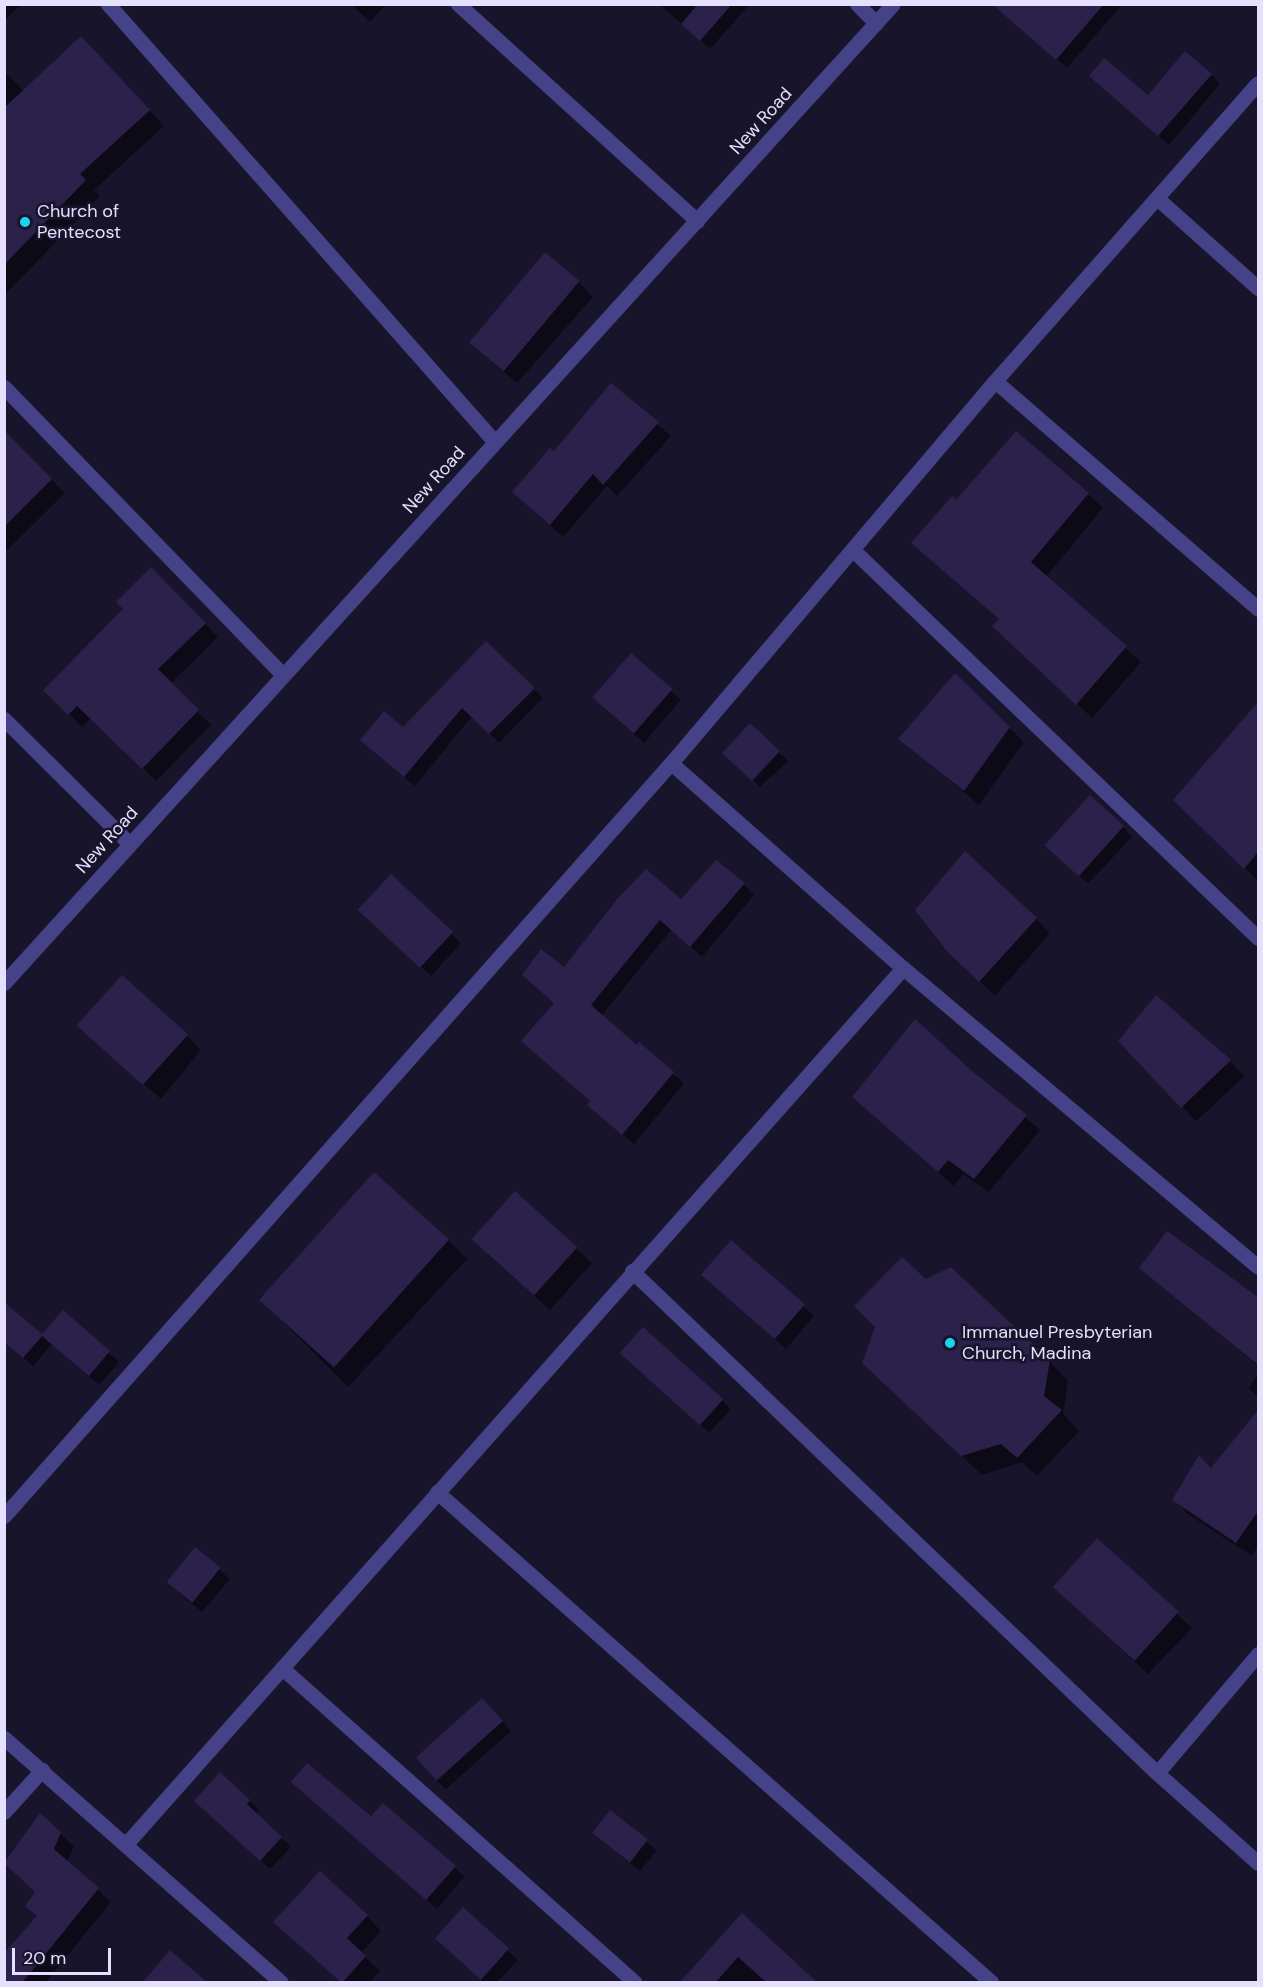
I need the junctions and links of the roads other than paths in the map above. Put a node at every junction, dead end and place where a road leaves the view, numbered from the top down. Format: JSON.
{"nodes":[{"id":1,"x":108,"y":4,"type":"edge"},
{"id":2,"x":458,"y":4,"type":"edge"},
{"id":3,"x":857,"y":4,"type":"edge"},
{"id":4,"x":893,"y":4,"type":"edge"},
{"id":5,"x":876,"y":23,"type":"junction"},
{"id":6,"x":1258,"y":83,"type":"edge"},
{"id":7,"x":1158,"y":199,"type":"junction"},
{"id":8,"x":697,"y":221,"type":"junction"},
{"id":9,"x":1258,"y":288,"type":"edge"},
{"id":10,"x":995,"y":381,"type":"junction"},
{"id":11,"x":4,"y":387,"type":"edge"},
{"id":12,"x":495,"y":442,"type":"junction"},
{"id":13,"x":853,"y":550,"type":"junction"},
{"id":14,"x":1258,"y":609,"type":"edge"},
{"id":15,"x":283,"y":675,"type":"junction"},
{"id":16,"x":4,"y":719,"type":"edge"},
{"id":17,"x":671,"y":763,"type":"junction"},
{"id":18,"x":130,"y":844,"type":"junction"},
{"id":19,"x":1258,"y":938,"type":"edge"},
{"id":20,"x":903,"y":968,"type":"junction"},
{"id":21,"x":4,"y":983,"type":"edge"},
{"id":22,"x":1258,"y":1267,"type":"edge"},
{"id":23,"x":632,"y":1271,"type":"junction"},
{"id":24,"x":436,"y":1492,"type":"junction"},
{"id":25,"x":4,"y":1516,"type":"edge"},
{"id":26,"x":1258,"y":1654,"type":"edge"},
{"id":27,"x":282,"y":1668,"type":"junction"},
{"id":28,"x":4,"y":1738,"type":"edge"},
{"id":29,"x":42,"y":1770,"type":"junction"},
{"id":30,"x":1157,"y":1773,"type":"junction"},
{"id":31,"x":4,"y":1812,"type":"edge"},
{"id":32,"x":126,"y":1844,"type":"junction"},
{"id":33,"x":1258,"y":1863,"type":"edge"},
{"id":34,"x":281,"y":1983,"type":"edge"},
{"id":35,"x":635,"y":1983,"type":"edge"},
{"id":36,"x":991,"y":1983,"type":"edge"}],
"edges":[{"from":1,"to":12,"type":"street"},
{"from":2,"to":8,"type":"street"},
{"from":3,"to":5,"type":"street"},
{"from":4,"to":5,"type":"street","name":"New Road"},
{"from":5,"to":8,"type":"street","name":"New Road"},
{"from":6,"to":7,"type":"street"},
{"from":7,"to":9,"type":"street"},
{"from":7,"to":10,"type":"street"},
{"from":8,"to":12,"type":"street","name":"New Road"},
{"from":10,"to":13,"type":"street"},
{"from":10,"to":14,"type":"street"},
{"from":11,"to":15,"type":"street"},
{"from":12,"to":15,"type":"street","name":"New Road"},
{"from":13,"to":17,"type":"street"},
{"from":13,"to":19,"type":"street"},
{"from":15,"to":18,"type":"street","name":"New Road"},
{"from":16,"to":18,"type":"street"},
{"from":17,"to":20,"type":"street"},
{"from":17,"to":25,"type":"street"},
{"from":18,"to":21,"type":"street","name":"New Road"},
{"from":20,"to":22,"type":"street"},
{"from":20,"to":23,"type":"street"},
{"from":23,"to":24,"type":"street"},
{"from":23,"to":30,"type":"street"},
{"from":24,"to":27,"type":"street"},
{"from":24,"to":36,"type":"street"},
{"from":26,"to":30,"type":"street"},
{"from":27,"to":32,"type":"street"},
{"from":27,"to":35,"type":"street"},
{"from":28,"to":29,"type":"street"},
{"from":29,"to":31,"type":"street"},
{"from":29,"to":32,"type":"street"},
{"from":30,"to":33,"type":"street"},
{"from":32,"to":34,"type":"street"}]}
